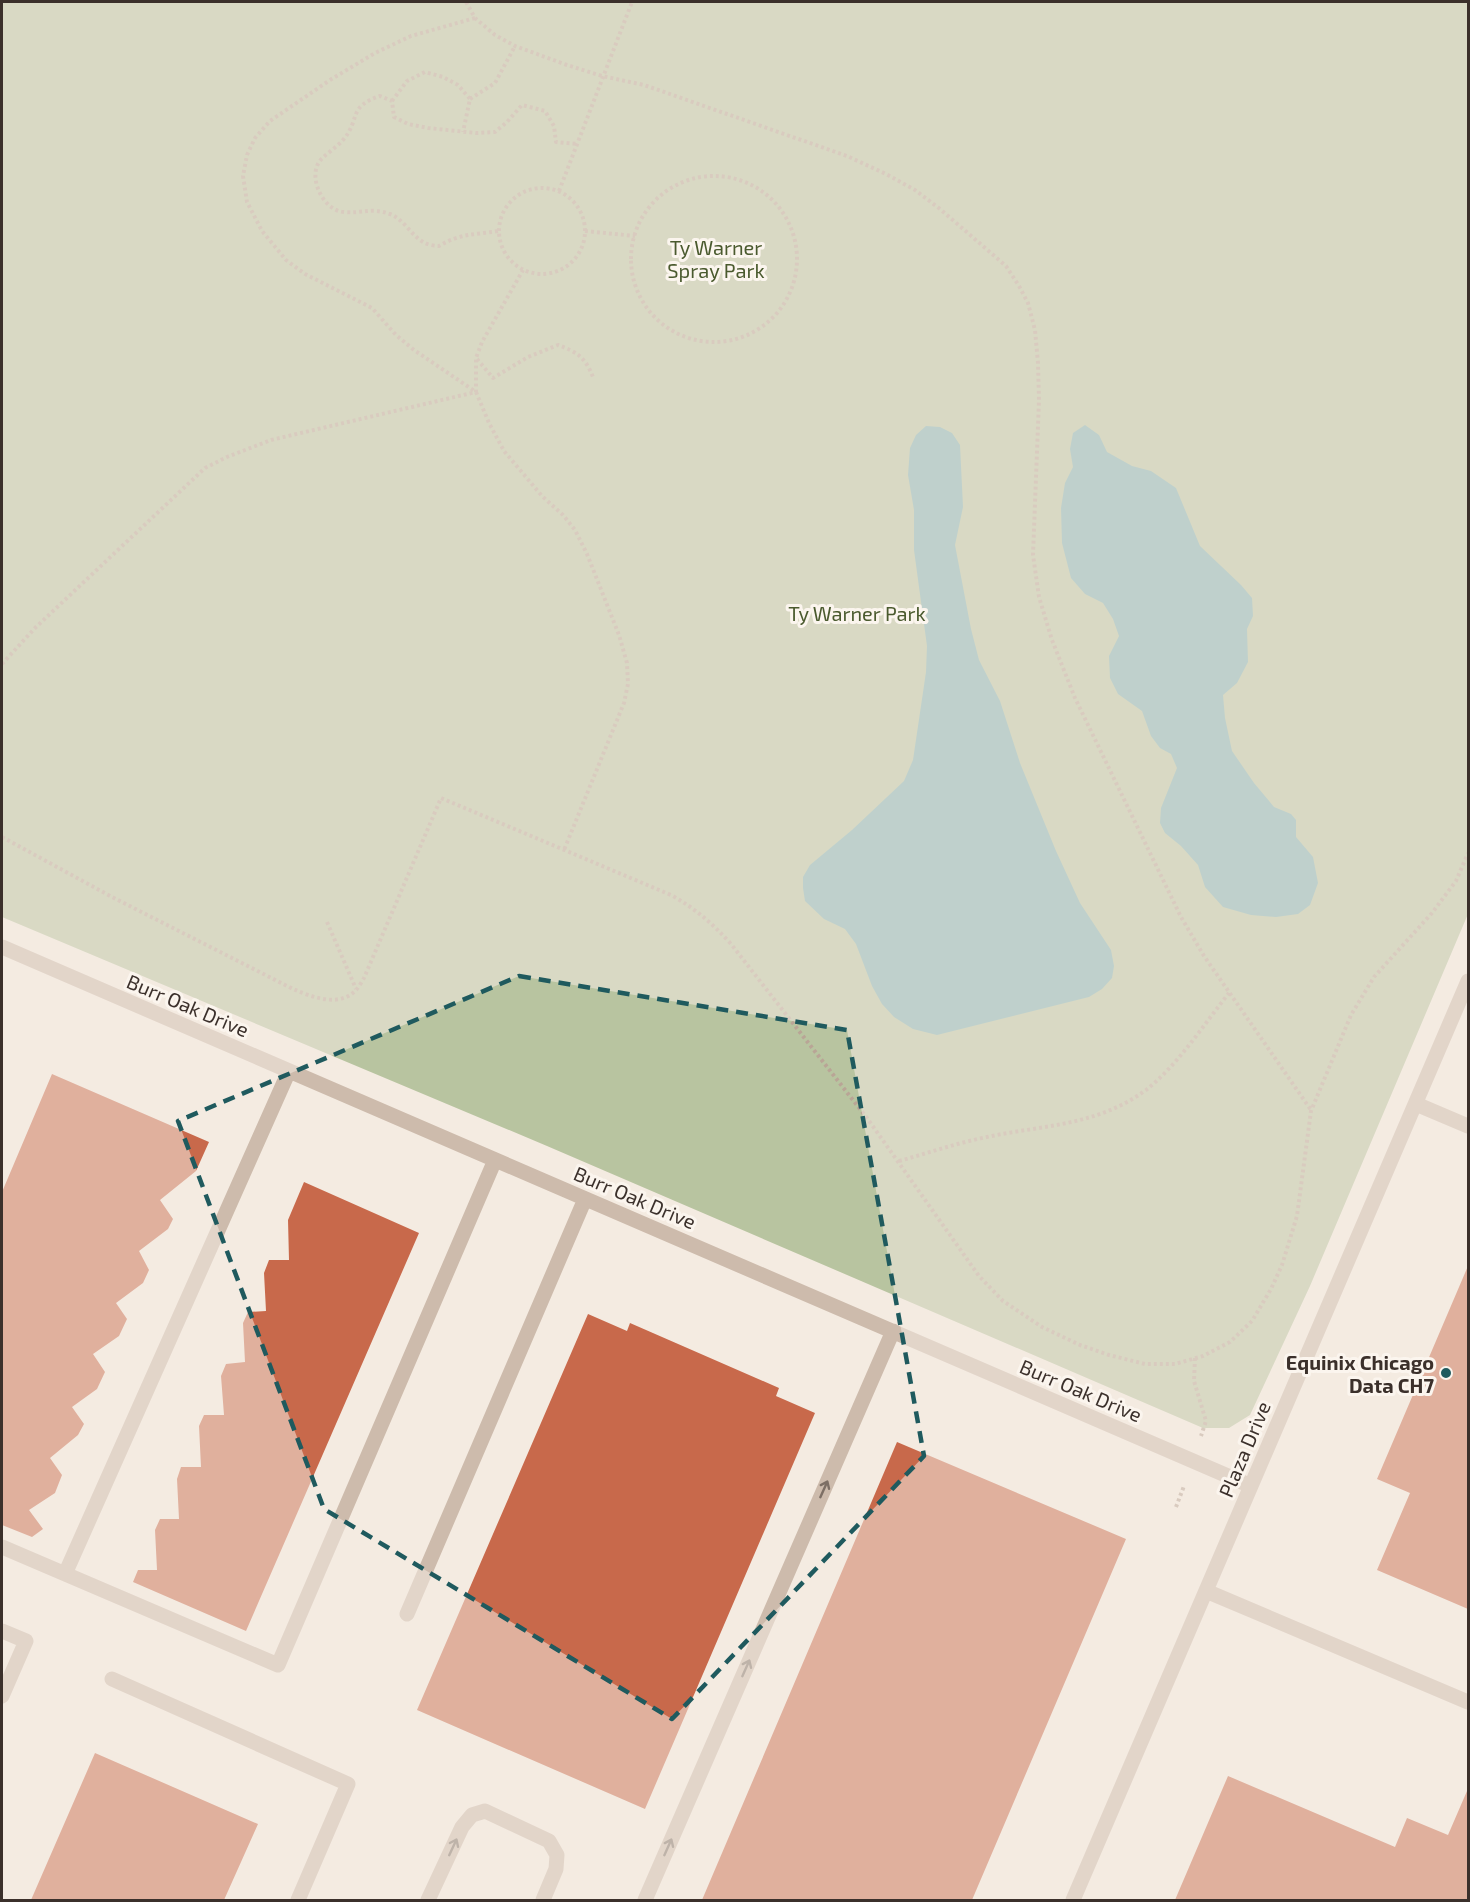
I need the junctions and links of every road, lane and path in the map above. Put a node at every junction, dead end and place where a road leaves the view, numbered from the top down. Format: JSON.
{"nodes":[{"id":1,"x":466,"y":2,"type":"edge"},
{"id":2,"x":632,"y":2,"type":"edge"},
{"id":3,"x":475,"y":18,"type":"junction"},
{"id":4,"x":515,"y":46,"type":"junction"},
{"id":5,"x":602,"y":76,"type":"junction"},
{"id":6,"x":470,"y":99,"type":"junction"},
{"id":7,"x":392,"y":101,"type":"junction"},
{"id":8,"x":463,"y":132,"type":"junction"},
{"id":9,"x":577,"y":144,"type":"junction"},
{"id":10,"x":559,"y":191,"type":"junction"},
{"id":11,"x":498,"y":231,"type":"junction"},
{"id":12,"x":585,"y":231,"type":"junction"},
{"id":13,"x":635,"y":236,"type":"junction"},
{"id":14,"x":523,"y":270,"type":"junction"},
{"id":15,"x":476,"y":358,"type":"junction"},
{"id":16,"x":592,"y":377,"type":"dead end"},
{"id":17,"x":476,"y":392,"type":"junction"},
{"id":18,"x":2,"y":664,"type":"edge"},
{"id":19,"x":2,"y":837,"type":"edge"},
{"id":20,"x":564,"y":850,"type":"junction"},
{"id":21,"x":1468,"y":852,"type":"edge"},
{"id":22,"x":327,"y":922,"type":"dead end"},
{"id":23,"x":2,"y":947,"type":"edge"},
{"id":24,"x":1468,"y":981,"type":"edge"},
{"id":25,"x":356,"y":990,"type":"junction"},
{"id":26,"x":1229,"y":993,"type":"junction"},
{"id":27,"x":289,"y":1071,"type":"junction"},
{"id":28,"x":1416,"y":1104,"type":"junction"},
{"id":29,"x":1311,"y":1111,"type":"junction"},
{"id":30,"x":1468,"y":1126,"type":"edge"},
{"id":31,"x":495,"y":1160,"type":"junction"},
{"id":32,"x":898,"y":1161,"type":"junction"},
{"id":33,"x":585,"y":1199,"type":"junction"},
{"id":34,"x":893,"y":1331,"type":"junction"},
{"id":35,"x":1251,"y":1486,"type":"junction"},
{"id":36,"x":2,"y":1547,"type":"edge"},
{"id":37,"x":65,"y":1574,"type":"junction"},
{"id":38,"x":1206,"y":1591,"type":"junction"},
{"id":39,"x":407,"y":1614,"type":"dead end"},
{"id":40,"x":2,"y":1631,"type":"edge"},
{"id":41,"x":112,"y":1679,"type":"dead end"},
{"id":42,"x":2,"y":1696,"type":"edge"},
{"id":43,"x":1468,"y":1702,"type":"edge"},
{"id":44,"x":298,"y":1900,"type":"edge"},
{"id":45,"x":428,"y":1900,"type":"edge"},
{"id":46,"x":543,"y":1900,"type":"edge"},
{"id":47,"x":645,"y":1900,"type":"edge"},
{"id":48,"x":1073,"y":1900,"type":"edge"}],
"edges":[{"from":1,"to":3,"type":"path"},
{"from":2,"to":5,"type":"path"},
{"from":3,"to":4,"type":"path"},
{"from":3,"to":17,"type":"path"},
{"from":4,"to":5,"type":"path"},
{"from":4,"to":6,"type":"path"},
{"from":5,"to":9,"type":"path"},
{"from":5,"to":26,"type":"path"},
{"from":6,"to":7,"type":"path"},
{"from":6,"to":8,"type":"path"},
{"from":7,"to":8,"type":"path"},
{"from":7,"to":11,"type":"path"},
{"from":8,"to":9,"type":"path"},
{"from":9,"to":10,"type":"path"},
{"from":10,"to":11,"type":"path"},
{"from":10,"to":12,"type":"path"},
{"from":11,"to":14,"type":"path"},
{"from":12,"to":13,"type":"path"},
{"from":12,"to":14,"type":"path"},
{"from":13,"to":13,"type":"path"},
{"from":14,"to":15,"type":"path"},
{"from":15,"to":16,"type":"path"},
{"from":15,"to":17,"type":"path"},
{"from":17,"to":18,"type":"path"},
{"from":17,"to":20,"type":"path"},
{"from":19,"to":25,"type":"path"},
{"from":20,"to":25,"type":"path"},
{"from":20,"to":32,"type":"path"},
{"from":21,"to":29,"type":"path"},
{"from":22,"to":25,"type":"path"},
{"from":23,"to":27,"type":"street","name":"Burr Oak Drive"},
{"from":24,"to":28,"type":"street","name":"Plaza Drive"},
{"from":26,"to":29,"type":"path"},
{"from":26,"to":32,"type":"path"},
{"from":27,"to":31,"type":"street","name":"Burr Oak Drive"},
{"from":27,"to":37,"type":"street"},
{"from":28,"to":30,"type":"street"},
{"from":28,"to":35,"type":"street","name":"Plaza Drive"},
{"from":29,"to":32,"type":"path"},
{"from":31,"to":33,"type":"street","name":"Burr Oak Drive"},
{"from":31,"to":37,"type":"street"},
{"from":33,"to":34,"type":"street","name":"Burr Oak Drive"},
{"from":33,"to":39,"type":"street"},
{"from":34,"to":35,"type":"street","name":"Burr Oak Drive"},
{"from":47,"to":34,"type":"street","one_way":true},
{"from":35,"to":38,"type":"street","name":"Plaza Drive"},
{"from":36,"to":37,"type":"street"},
{"from":38,"to":43,"type":"street"},
{"from":38,"to":48,"type":"street","name":"Plaza Drive"},
{"from":40,"to":42,"type":"street"},
{"from":41,"to":44,"type":"street"},
{"from":45,"to":46,"type":"street","one_way":true}]}
